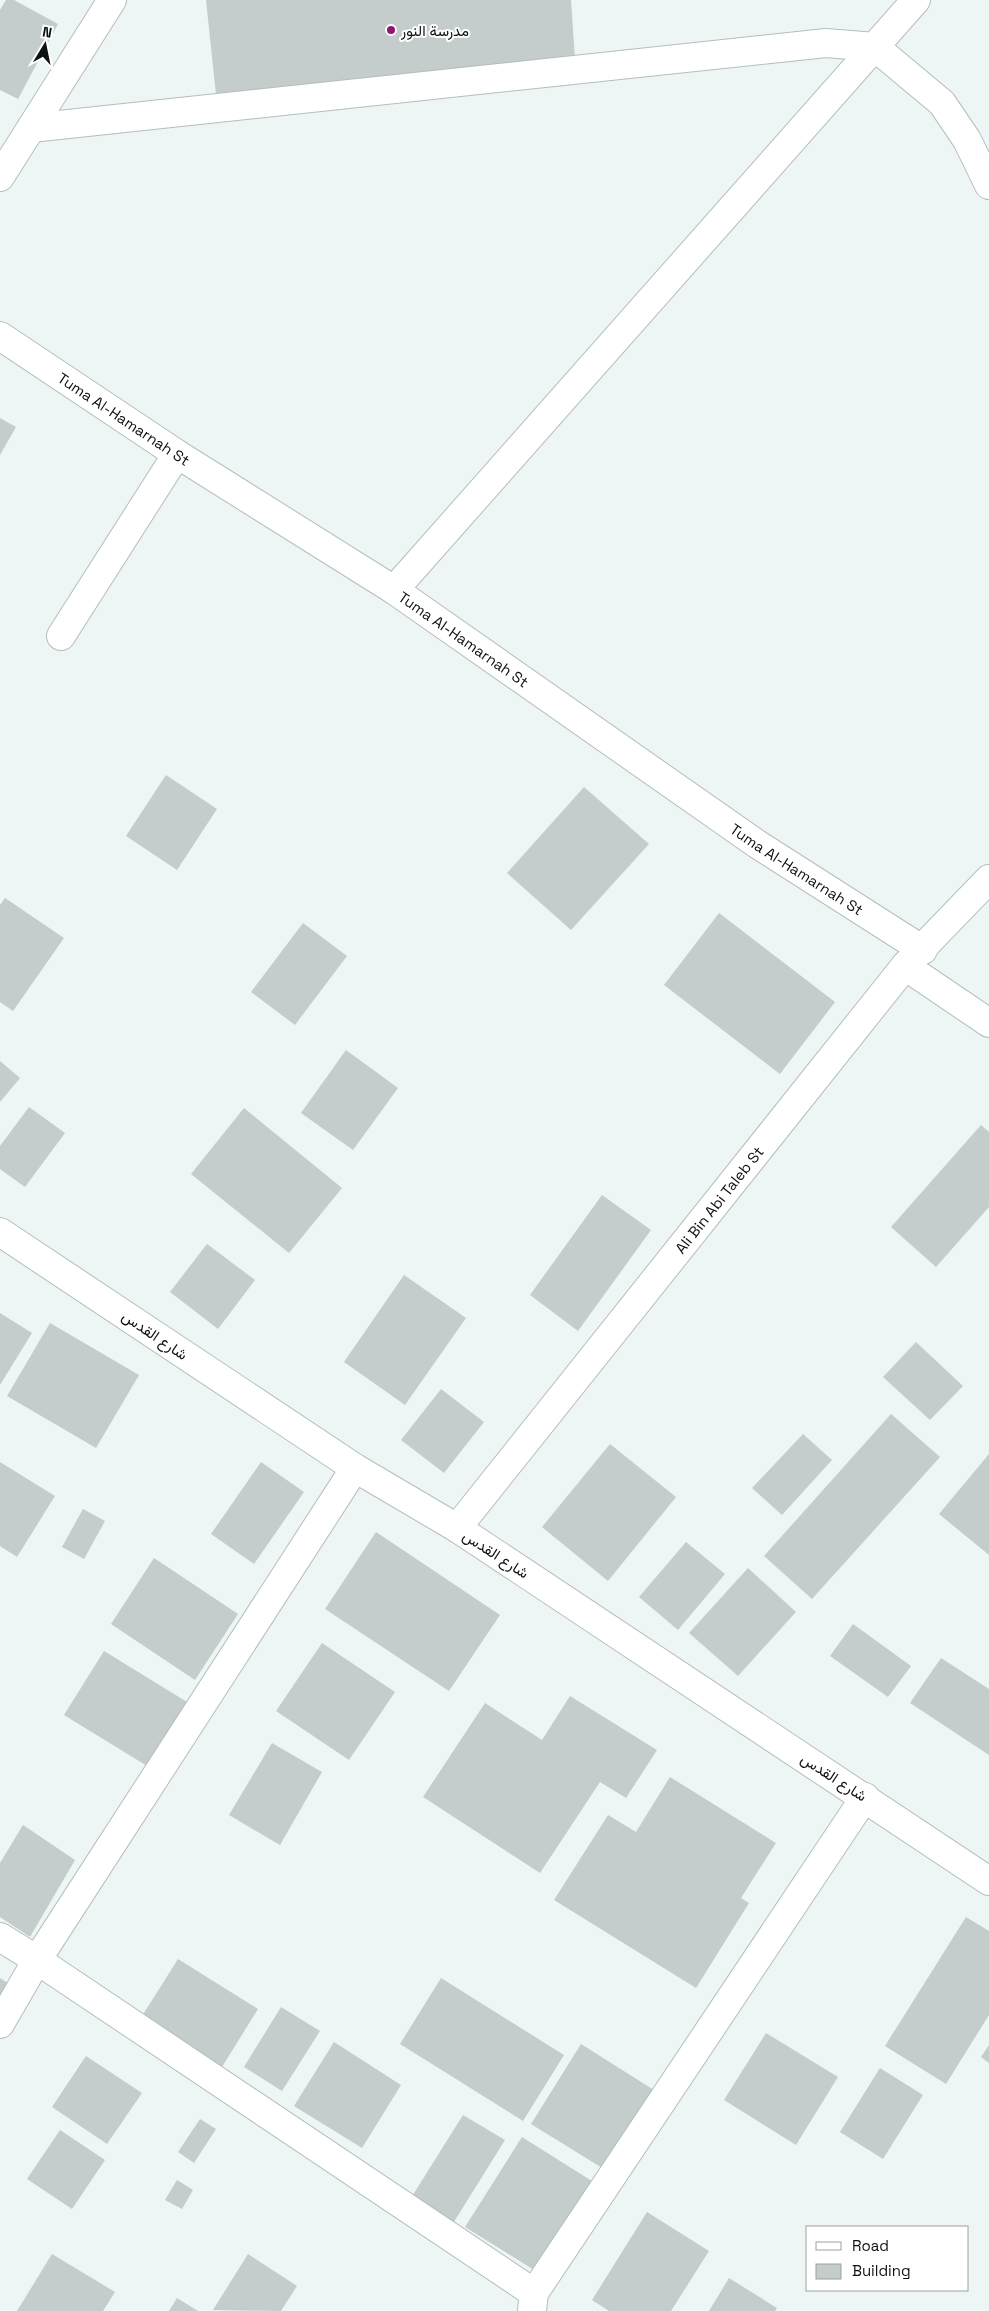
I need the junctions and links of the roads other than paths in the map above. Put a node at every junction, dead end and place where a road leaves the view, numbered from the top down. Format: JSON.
{"nodes":[{"id":1,"x":112,"y":0,"type":"edge"},
{"id":2,"x":916,"y":0,"type":"edge"},
{"id":3,"x":875,"y":47,"type":"junction"},
{"id":4,"x":31,"y":128,"type":"junction"},
{"id":5,"x":0,"y":177,"type":"edge"},
{"id":6,"x":989,"y":184,"type":"edge"},
{"id":7,"x":0,"y":336,"type":"edge"},
{"id":8,"x":177,"y":454,"type":"junction"},
{"id":9,"x":394,"y":590,"type":"junction"},
{"id":10,"x":61,"y":636,"type":"dead end"},
{"id":11,"x":989,"y":879,"type":"edge"},
{"id":12,"x":914,"y":958,"type":"junction"},
{"id":13,"x":989,"y":1023,"type":"edge"},
{"id":14,"x":0,"y":1232,"type":"edge"},
{"id":15,"x":355,"y":1468,"type":"junction"},
{"id":16,"x":457,"y":1528,"type":"junction"},
{"id":17,"x":865,"y":1797,"type":"junction"},
{"id":18,"x":989,"y":1881,"type":"edge"},
{"id":19,"x":0,"y":1938,"type":"edge"},
{"id":20,"x":37,"y":1960,"type":"junction"},
{"id":21,"x":0,"y":2024,"type":"edge"},
{"id":22,"x":533,"y":2302,"type":"edge"}],
"edges":[{"from":1,"to":4,"type":"street"},
{"from":2,"to":3,"type":"street"},
{"from":3,"to":4,"type":"street"},
{"from":3,"to":6,"type":"street"},
{"from":3,"to":9,"type":"street"},
{"from":4,"to":5,"type":"street"},
{"from":7,"to":8,"type":"street","name":"Tuma Al-Hamarnah St"},
{"from":8,"to":9,"type":"street","name":"Tuma Al-Hamarnah St"},
{"from":8,"to":10,"type":"street"},
{"from":9,"to":12,"type":"street","name":"Tuma Al-Hamarnah St"},
{"from":11,"to":12,"type":"street","name":"Ali Bin Abi Taleb St"},
{"from":12,"to":13,"type":"street","name":"Tuma Al-Hamarnah St"},
{"from":12,"to":16,"type":"street","name":"Ali Bin Abi Taleb St"},
{"from":14,"to":15,"type":"street","name":"شارع القدس"},
{"from":15,"to":16,"type":"street","name":"شارع القدس"},
{"from":15,"to":20,"type":"street"},
{"from":16,"to":17,"type":"street","name":"شارع القدس"},
{"from":17,"to":18,"type":"street","name":"شارع القدس"},
{"from":17,"to":22,"type":"street"},
{"from":19,"to":20,"type":"street"},
{"from":20,"to":21,"type":"street"},
{"from":20,"to":22,"type":"street"}]}
